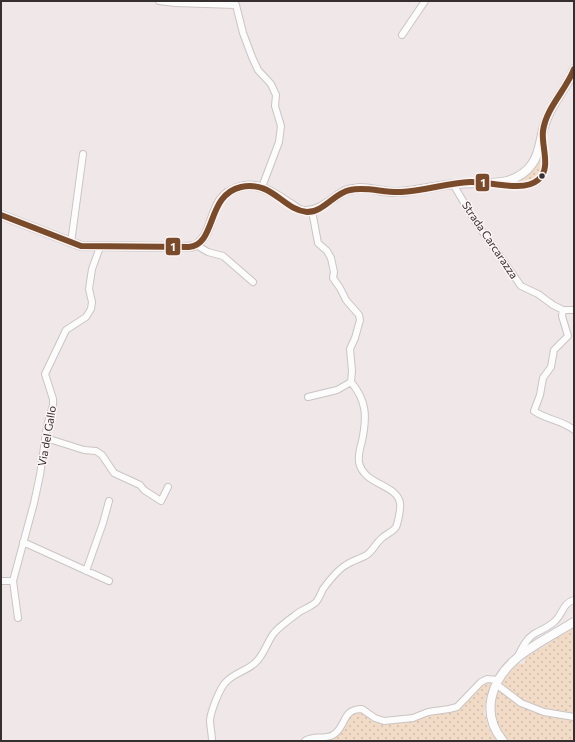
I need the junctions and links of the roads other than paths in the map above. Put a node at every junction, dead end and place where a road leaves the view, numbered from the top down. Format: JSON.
{"nodes":[{"id":1,"x":159,"y":1,"type":"edge"},
{"id":2,"x":425,"y":1,"type":"edge"},
{"id":3,"x":234,"y":3,"type":"edge"},
{"id":4,"x":402,"y":35,"type":"dead end"},
{"id":5,"x":574,"y":69,"type":"edge"},
{"id":6,"x":543,"y":133,"type":"junction"},
{"id":7,"x":83,"y":154,"type":"dead end"},
{"id":8,"x":490,"y":183,"type":"junction"},
{"id":9,"x":453,"y":184,"type":"junction"},
{"id":10,"x":262,"y":187,"type":"junction"},
{"id":11,"x":312,"y":211,"type":"junction"},
{"id":12,"x":1,"y":215,"type":"edge"},
{"id":13,"x":71,"y":243,"type":"junction"},
{"id":14,"x":196,"y":245,"type":"junction"},
{"id":15,"x":100,"y":247,"type":"junction"},
{"id":16,"x":253,"y":282,"type":"dead end"},
{"id":17,"x":563,"y":310,"type":"junction"},
{"id":18,"x":574,"y":310,"type":"edge"},
{"id":19,"x":351,"y":382,"type":"junction"},
{"id":20,"x":308,"y":397,"type":"dead end"},
{"id":21,"x":574,"y":430,"type":"edge"},
{"id":22,"x":46,"y":438,"type":"junction"},
{"id":23,"x":168,"y":487,"type":"dead end"},
{"id":24,"x":109,"y":501,"type":"dead end"},
{"id":25,"x":23,"y":542,"type":"junction"},
{"id":26,"x":86,"y":570,"type":"junction"},
{"id":27,"x":1,"y":581,"type":"edge"},
{"id":28,"x":13,"y":581,"type":"junction"},
{"id":29,"x":109,"y":581,"type":"dead end"},
{"id":30,"x":574,"y":600,"type":"edge"},
{"id":31,"x":18,"y":618,"type":"dead end"},
{"id":32,"x":574,"y":622,"type":"edge"},
{"id":33,"x":516,"y":659,"type":"junction"},
{"id":34,"x":497,"y":682,"type":"junction"},
{"id":35,"x":574,"y":717,"type":"edge"},
{"id":36,"x":212,"y":741,"type":"edge"},
{"id":37,"x":305,"y":741,"type":"edge"},
{"id":38,"x":503,"y":741,"type":"edge"}],
"edges":[{"from":1,"to":3,"type":"street"},
{"from":2,"to":4,"type":"street"},
{"from":3,"to":10,"type":"street"},
{"from":5,"to":6,"type":"street"},
{"from":6,"to":8,"type":"street"},
{"from":6,"to":8,"type":"street"},
{"from":7,"to":13,"type":"street"},
{"from":8,"to":9,"type":"street"},
{"from":9,"to":11,"type":"street"},
{"from":9,"to":17,"type":"street","name":"Strada Carcarazza"},
{"from":10,"to":11,"type":"street"},
{"from":10,"to":14,"type":"street"},
{"from":11,"to":19,"type":"street"},
{"from":12,"to":13,"type":"street"},
{"from":13,"to":15,"type":"street"},
{"from":14,"to":15,"type":"street"},
{"from":14,"to":16,"type":"street"},
{"from":15,"to":22,"type":"street","name":"Via del Gallo"},
{"from":17,"to":18,"type":"street"},
{"from":17,"to":21,"type":"street"},
{"from":19,"to":20,"type":"street"},
{"from":19,"to":36,"type":"street"},
{"from":22,"to":23,"type":"street"},
{"from":22,"to":25,"type":"street","name":"Via del Gallo"},
{"from":24,"to":26,"type":"street"},
{"from":25,"to":26,"type":"street"},
{"from":25,"to":28,"type":"street","name":"Via del Gallo"},
{"from":26,"to":29,"type":"street"},
{"from":27,"to":28,"type":"street"},
{"from":28,"to":31,"type":"street"},
{"from":30,"to":33,"type":"street"},
{"from":32,"to":33,"type":"street"},
{"from":33,"to":34,"type":"street"},
{"from":34,"to":35,"type":"street"},
{"from":34,"to":37,"type":"street"},
{"from":34,"to":38,"type":"street"}]}
